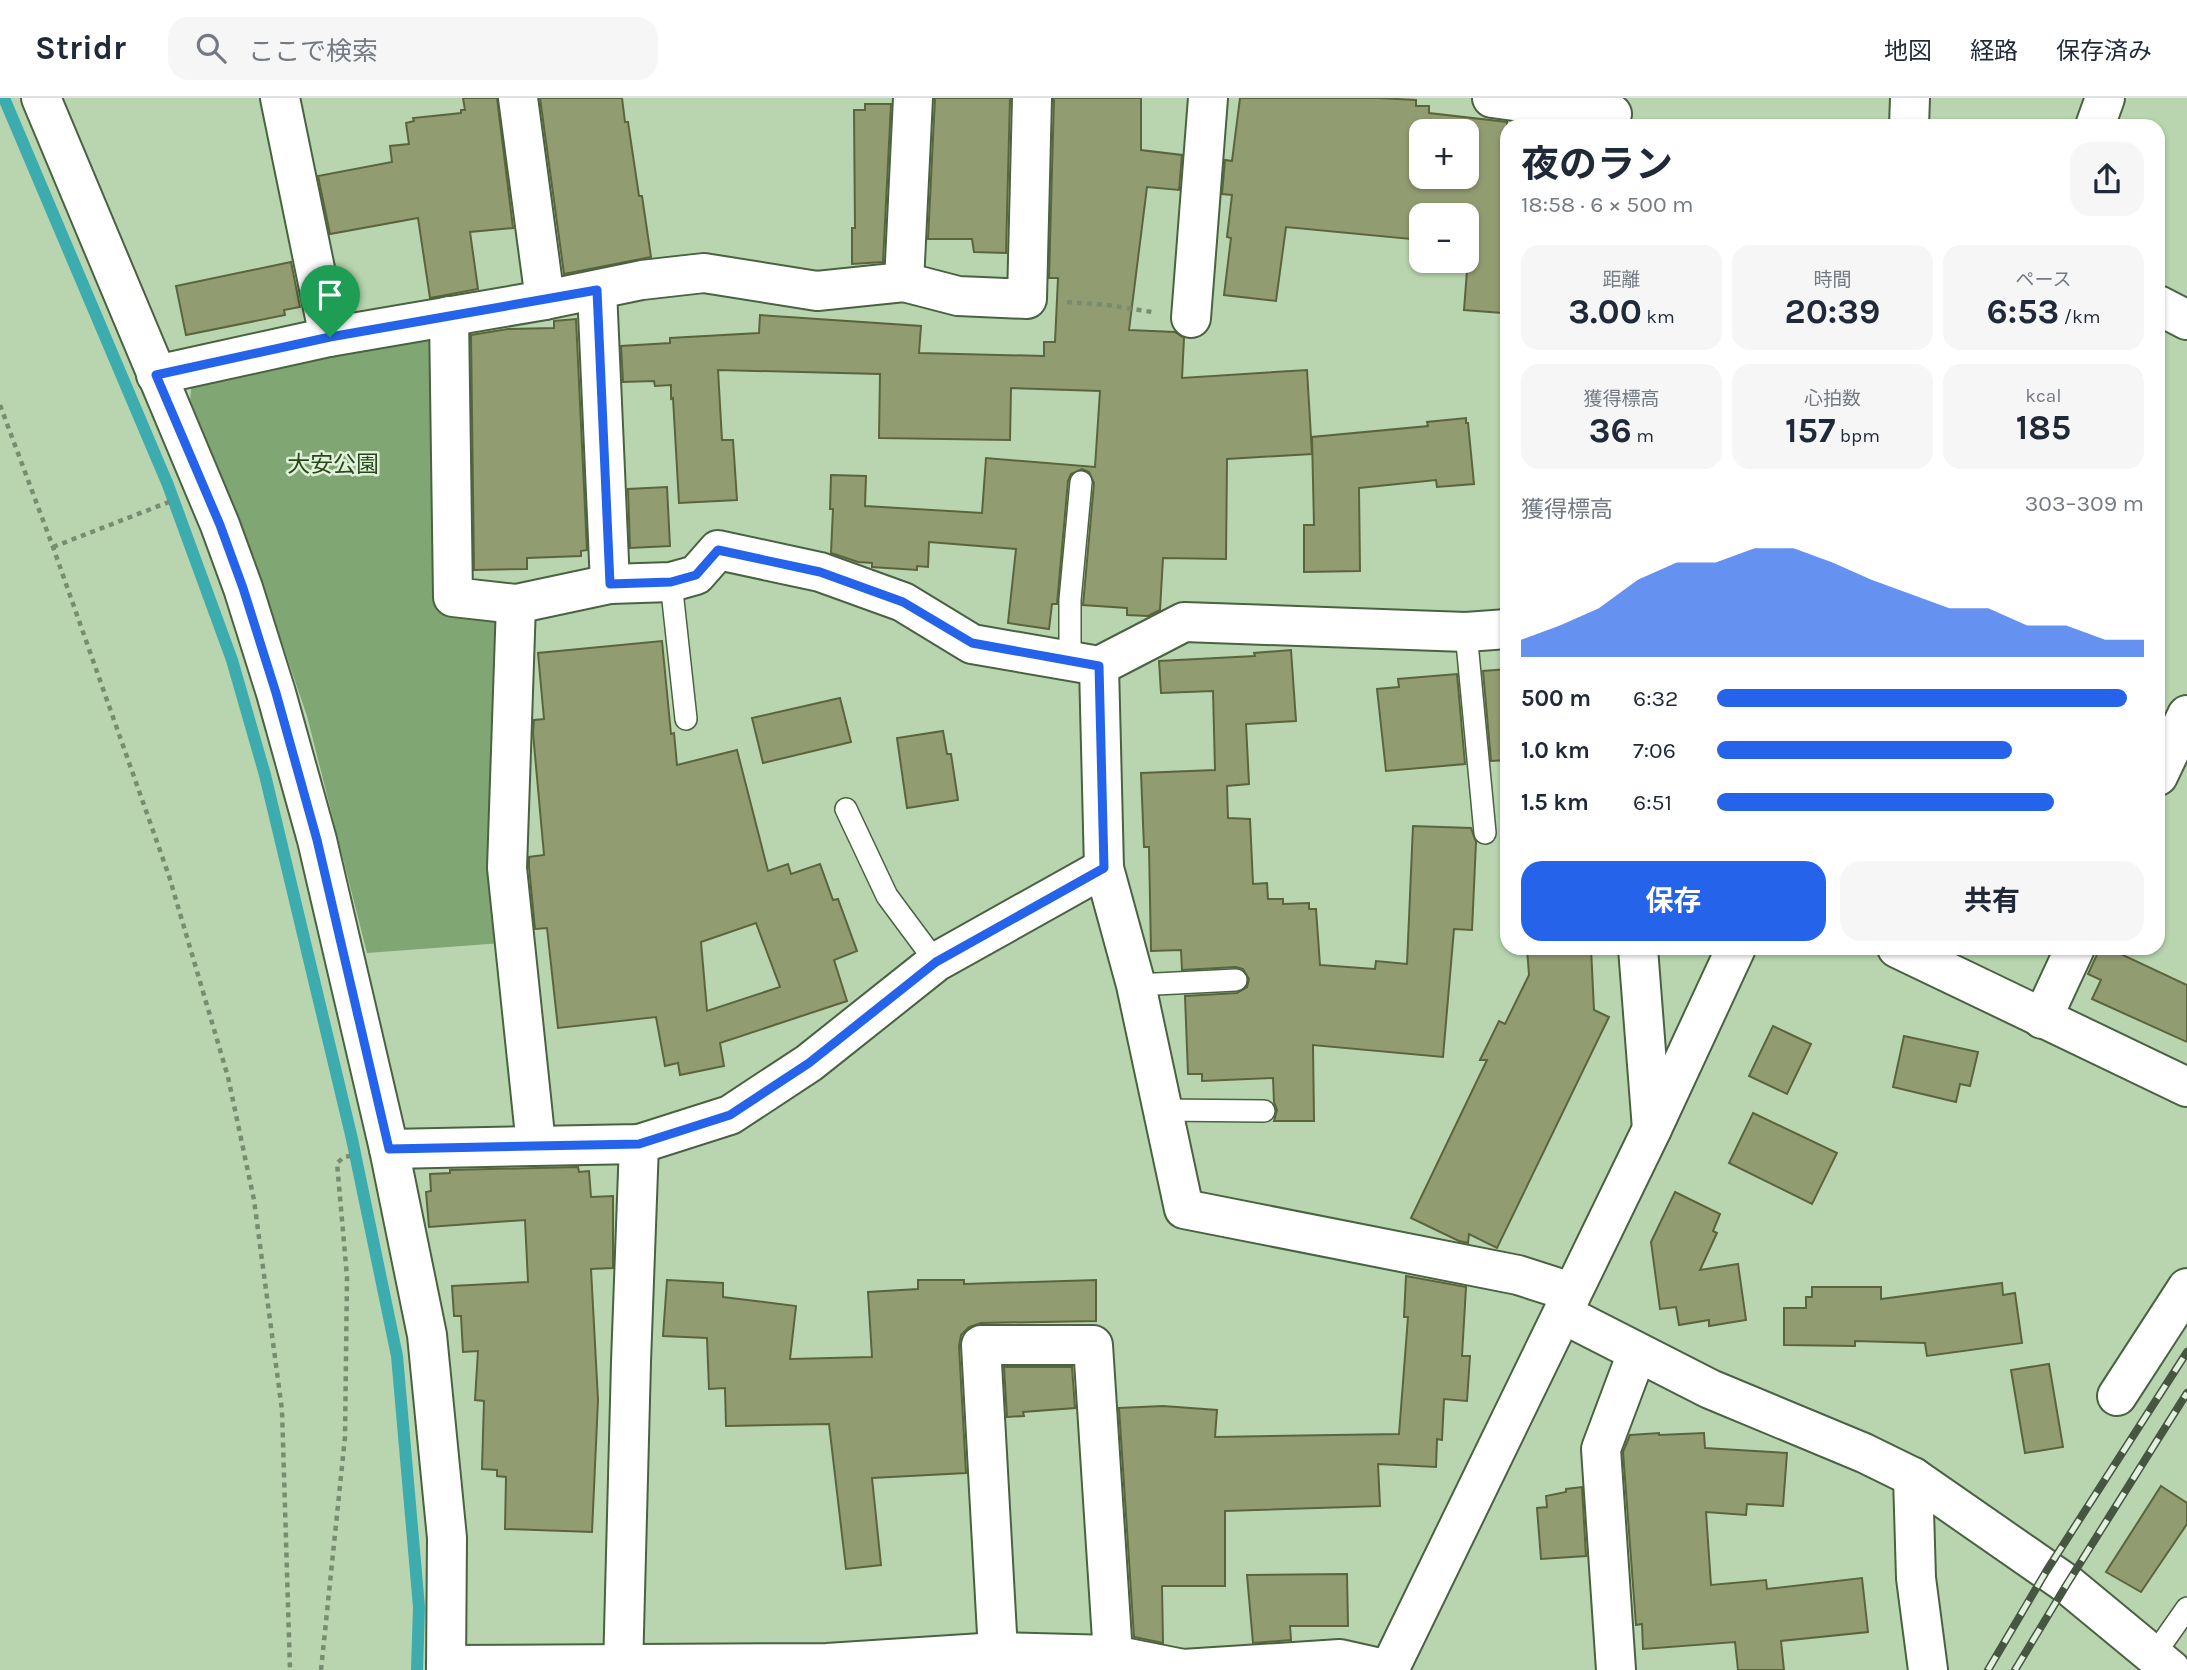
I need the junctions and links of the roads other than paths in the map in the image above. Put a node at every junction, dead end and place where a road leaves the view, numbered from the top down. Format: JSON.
{"nodes":[{"id":1,"x":41,"y":98,"type":"edge"},
{"id":2,"x":280,"y":98,"type":"edge"},
{"id":3,"x":518,"y":98,"type":"edge"},
{"id":4,"x":913,"y":98,"type":"edge"},
{"id":5,"x":1032,"y":98,"type":"edge"},
{"id":6,"x":1208,"y":98,"type":"edge"},
{"id":7,"x":1492,"y":98,"type":"edge"},
{"id":8,"x":1910,"y":98,"type":"edge"},
{"id":9,"x":2105,"y":98,"type":"edge"},
{"id":10,"x":1612,"y":113,"type":"edge"},
{"id":11,"x":1909,"y":119,"type":"edge"},
{"id":12,"x":2098,"y":119,"type":"edge"},
{"id":13,"x":904,"y":282,"type":"junction"},
{"id":14,"x":597,"y":290,"type":"junction"},
{"id":15,"x":545,"y":300,"type":"junction"},
{"id":16,"x":2165,"y":309,"type":"edge"},
{"id":17,"x":449,"y":316,"type":"junction"},
{"id":18,"x":1191,"y":318,"type":"road end"},
{"id":19,"x":2187,"y":320,"type":"edge"},
{"id":20,"x":330,"y":337,"type":"junction"},
{"id":21,"x":156,"y":375,"type":"junction"},
{"id":22,"x":1081,"y":482,"type":"dead end"},
{"id":23,"x":671,"y":582,"type":"junction"},
{"id":24,"x":610,"y":584,"type":"junction"},
{"id":25,"x":516,"y":604,"type":"junction"},
{"id":26,"x":1500,"y":630,"type":"edge"},
{"id":27,"x":1466,"y":632,"type":"junction"},
{"id":28,"x":1084,"y":664,"type":"junction"},
{"id":29,"x":2187,"y":715,"type":"edge"},
{"id":30,"x":685,"y":719,"type":"dead end"},
{"id":31,"x":2165,"y":761,"type":"edge"},
{"id":32,"x":846,"y":809,"type":"dead end"},
{"id":33,"x":1485,"y":833,"type":"dead end"},
{"id":34,"x":1104,"y":868,"type":"junction"},
{"id":35,"x":1640,"y":955,"type":"edge"},
{"id":36,"x":1733,"y":955,"type":"edge"},
{"id":37,"x":1911,"y":955,"type":"edge"},
{"id":38,"x":2072,"y":955,"type":"edge"},
{"id":39,"x":936,"y":962,"type":"junction"},
{"id":40,"x":1236,"y":980,"type":"dead end"},
{"id":41,"x":1136,"y":985,"type":"junction"},
{"id":42,"x":2042,"y":1019,"type":"junction"},
{"id":43,"x":2187,"y":1087,"type":"edge"},
{"id":44,"x":1161,"y":1110,"type":"junction"},
{"id":45,"x":1264,"y":1111,"type":"dead end"},
{"id":46,"x":1652,"y":1129,"type":"junction"},
{"id":47,"x":639,"y":1144,"type":"junction"},
{"id":48,"x":536,"y":1145,"type":"junction"},
{"id":49,"x":389,"y":1149,"type":"junction"},
{"id":50,"x":2187,"y":1288,"type":"edge"},
{"id":51,"x":1567,"y":1303,"type":"junction"},
{"id":52,"x":1637,"y":1353,"type":"junction"},
{"id":53,"x":2117,"y":1396,"type":"dead end"},
{"id":54,"x":1913,"y":1477,"type":"junction"},
{"id":55,"x":2187,"y":1608,"type":"edge"},
{"id":56,"x":1113,"y":1654,"type":"junction"},
{"id":57,"x":1016,"y":1658,"type":"edge"},
{"id":58,"x":2163,"y":1663,"type":"edge"},
{"id":59,"x":623,"y":1666,"type":"edge"},
{"id":60,"x":827,"y":1666,"type":"edge"},
{"id":61,"x":446,"y":1667,"type":"edge"},
{"id":62,"x":1389,"y":1670,"type":"edge"},
{"id":63,"x":1616,"y":1670,"type":"edge"},
{"id":64,"x":1928,"y":1670,"type":"edge"}],
"edges":[{"from":1,"to":21,"type":"street"},
{"from":2,"to":20,"type":"street"},
{"from":3,"to":15,"type":"street"},
{"from":4,"to":13,"type":"street"},
{"from":5,"to":13,"type":"street"},
{"from":6,"to":18,"type":"street"},
{"from":7,"to":10,"type":"street"},
{"from":8,"to":11,"type":"street"},
{"from":9,"to":12,"type":"street"},
{"from":13,"to":14,"type":"street"},
{"from":14,"to":15,"type":"street"},
{"from":14,"to":24,"type":"street"},
{"from":15,"to":17,"type":"street"},
{"from":16,"to":19,"type":"street"},
{"from":17,"to":20,"type":"street"},
{"from":17,"to":25,"type":"street"},
{"from":20,"to":21,"type":"street"},
{"from":21,"to":49,"type":"street"},
{"from":22,"to":28,"type":"lane"},
{"from":23,"to":24,"type":"street"},
{"from":23,"to":28,"type":"street"},
{"from":23,"to":30,"type":"lane"},
{"from":24,"to":25,"type":"street"},
{"from":25,"to":48,"type":"street"},
{"from":26,"to":27,"type":"street"},
{"from":27,"to":28,"type":"street"},
{"from":27,"to":33,"type":"lane"},
{"from":28,"to":34,"type":"street"},
{"from":29,"to":31,"type":"street"},
{"from":32,"to":39,"type":"lane"},
{"from":34,"to":39,"type":"street"},
{"from":34,"to":41,"type":"street"},
{"from":35,"to":46,"type":"street"},
{"from":36,"to":46,"type":"street"},
{"from":37,"to":42,"type":"street"},
{"from":38,"to":42,"type":"street"},
{"from":39,"to":47,"type":"street"},
{"from":40,"to":41,"type":"lane"},
{"from":41,"to":44,"type":"street"},
{"from":42,"to":43,"type":"street"},
{"from":44,"to":45,"type":"lane"},
{"from":44,"to":51,"type":"street"},
{"from":46,"to":51,"type":"street"},
{"from":47,"to":48,"type":"street"},
{"from":47,"to":59,"type":"street"},
{"from":48,"to":49,"type":"street"},
{"from":49,"to":61,"type":"street"},
{"from":50,"to":53,"type":"street"},
{"from":51,"to":52,"type":"street"},
{"from":51,"to":62,"type":"street"},
{"from":52,"to":54,"type":"street"},
{"from":52,"to":63,"type":"street"},
{"from":54,"to":58,"type":"street"},
{"from":54,"to":64,"type":"street"},
{"from":55,"to":58,"type":"lane"},
{"from":56,"to":57,"type":"street"},
{"from":56,"to":57,"type":"street"},
{"from":56,"to":62,"type":"street"},
{"from":57,"to":60,"type":"street"},
{"from":59,"to":60,"type":"street"},
{"from":59,"to":61,"type":"street"}]}
